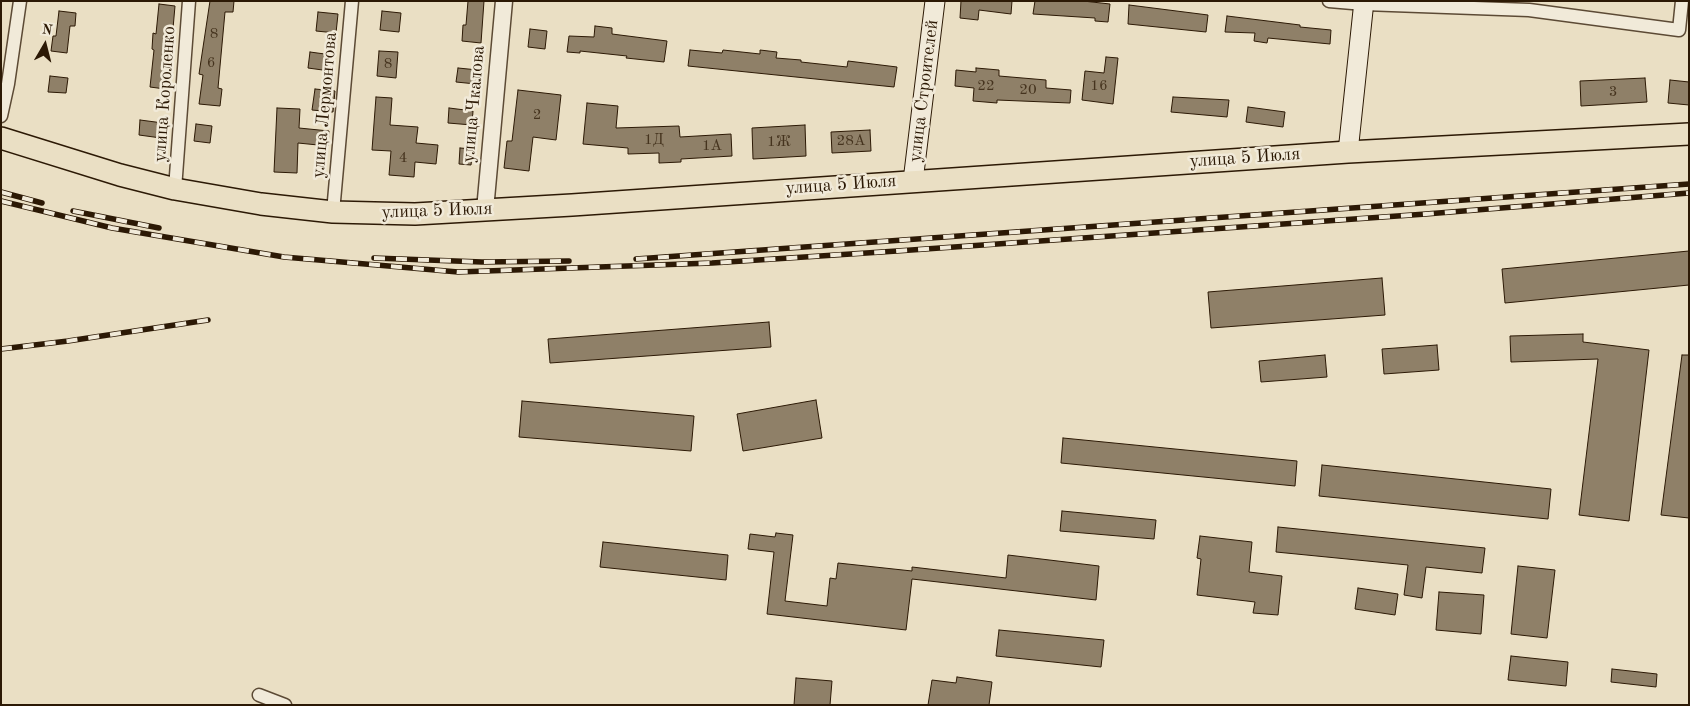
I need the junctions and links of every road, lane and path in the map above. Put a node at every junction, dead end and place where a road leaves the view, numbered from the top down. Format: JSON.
{"nodes":[{"id":1,"x":20,"y":1,"type":"edge"},
{"id":2,"x":189,"y":1,"type":"edge"},
{"id":3,"x":352,"y":1,"type":"edge"},
{"id":4,"x":504,"y":1,"type":"edge"},
{"id":5,"x":935,"y":1,"type":"edge"},
{"id":6,"x":1329,"y":1,"type":"edge"},
{"id":7,"x":1682,"y":1,"type":"edge"},
{"id":8,"x":1364,"y":3,"type":"edge"},
{"id":9,"x":1530,"y":6,"type":"edge"},
{"id":10,"x":1,"y":116,"type":"edge"},
{"id":11,"x":1689,"y":134,"type":"edge"},
{"id":12,"x":1,"y":138,"type":"edge"},
{"id":13,"x":1348,"y":152,"type":"junction"},
{"id":14,"x":914,"y":181,"type":"junction"},
{"id":15,"x":175,"y":189,"type":"junction"},
{"id":16,"x":485,"y":210,"type":"junction"},
{"id":17,"x":333,"y":212,"type":"junction"},
{"id":18,"x":259,"y":695,"type":"dead end"},
{"id":19,"x":285,"y":705,"type":"edge"}],
"edges":[{"from":1,"to":10,"type":"street"},
{"from":2,"to":15,"type":"street","name":"улица Короленко"},
{"from":3,"to":17,"type":"street","name":"улица Лермонтова"},
{"from":4,"to":16,"type":"street","name":"улица Чкалова"},
{"from":5,"to":14,"type":"main road","name":"улица Строителей"},
{"from":6,"to":8,"type":"street"},
{"from":7,"to":9,"type":"street"},
{"from":8,"to":9,"type":"street"},
{"from":8,"to":13,"type":"main road"},
{"from":11,"to":13,"type":"highway","name":"улица 5 Июля"},
{"from":12,"to":15,"type":"highway","name":"улица 5 Июля"},
{"from":13,"to":14,"type":"highway","name":"улица 5 Июля"},
{"from":14,"to":16,"type":"highway","name":"улица 5 Июля"},
{"from":15,"to":17,"type":"highway","name":"улица 5 Июля"},
{"from":16,"to":17,"type":"highway","name":"улица 5 Июля"},
{"from":18,"to":19,"type":"street"}]}
